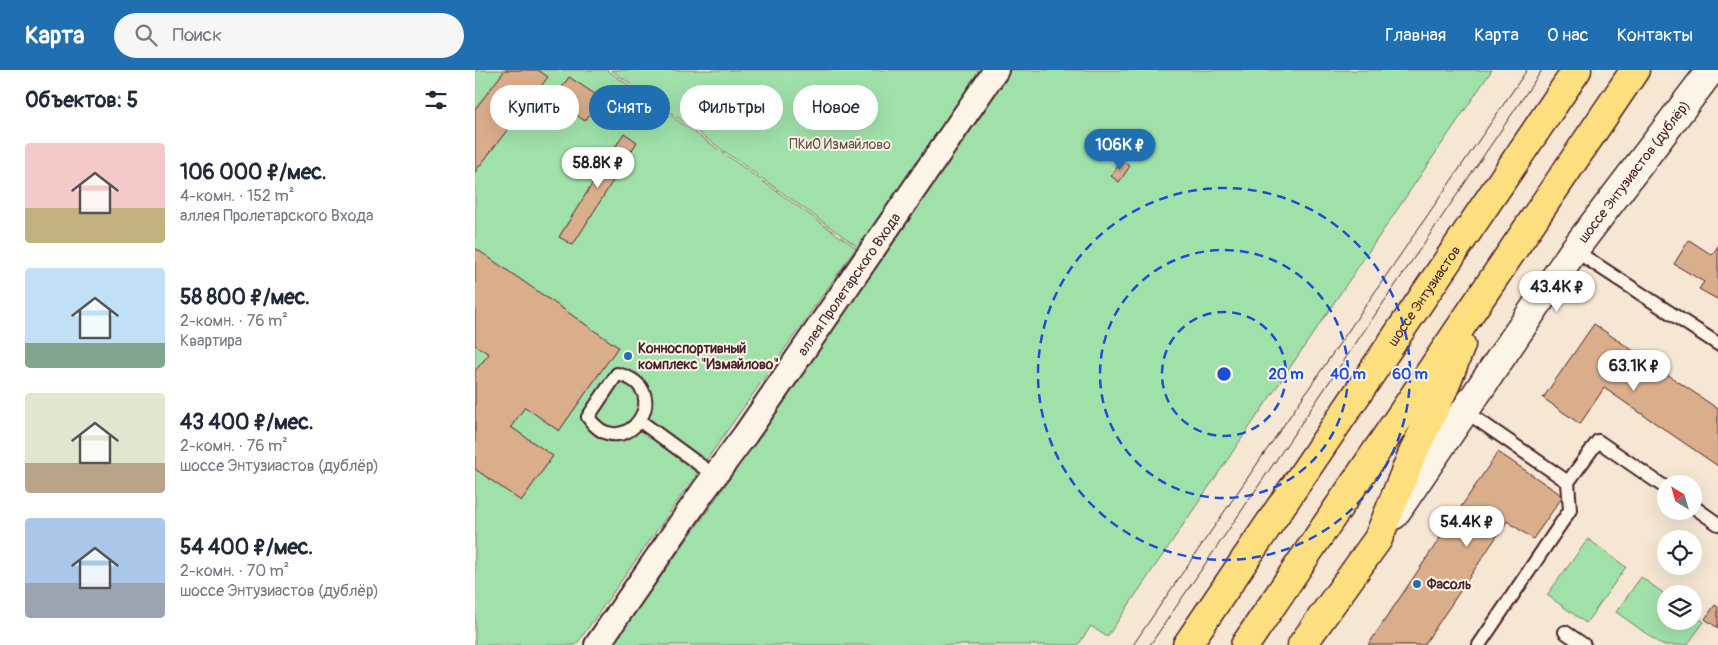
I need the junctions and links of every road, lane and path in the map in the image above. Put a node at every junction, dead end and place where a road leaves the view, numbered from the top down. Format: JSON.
{"nodes":[{"id":1,"x":996,"y":70,"type":"edge"},
{"id":2,"x":1577,"y":70,"type":"edge"},
{"id":3,"x":1635,"y":70,"type":"edge"},
{"id":4,"x":1711,"y":70,"type":"edge"},
{"id":5,"x":1574,"y":250,"type":"junction"},
{"id":6,"x":1479,"y":300,"type":"junction"},
{"id":7,"x":1718,"y":344,"type":"edge"},
{"id":8,"x":1465,"y":412,"type":"junction"},
{"id":9,"x":639,"y":422,"type":"junction"},
{"id":10,"x":715,"y":476,"type":"junction"},
{"id":11,"x":1568,"y":482,"type":"junction"},
{"id":12,"x":1657,"y":482,"type":"edge"},
{"id":13,"x":1703,"y":513,"type":"edge"},
{"id":14,"x":1718,"y":524,"type":"edge"},
{"id":15,"x":1378,"y":539,"type":"junction"},
{"id":16,"x":1565,"y":632,"type":"dead end"},
{"id":17,"x":597,"y":645,"type":"edge"},
{"id":18,"x":1187,"y":645,"type":"edge"},
{"id":19,"x":1245,"y":645,"type":"edge"},
{"id":20,"x":1302,"y":645,"type":"edge"},
{"id":21,"x":1479,"y":645,"type":"edge"},
{"id":22,"x":1584,"y":645,"type":"edge"}],
"edges":[{"from":1,"to":10,"type":"street","name":"аллея Пролетарского Входа"},
{"from":2,"to":18,"type":"main road","name":"шоссе Энтузиастов"},
{"from":3,"to":6,"type":"main road"},
{"from":4,"to":5,"type":"main road","name":"шоссе Энтузиастов (дублёр)"},
{"from":5,"to":7,"type":"lane"},
{"from":5,"to":8,"type":"main road","name":"шоссе Энтузиастов (дублёр)"},
{"from":6,"to":15,"type":"main road"},
{"from":6,"to":19,"type":"main road"},
{"from":8,"to":11,"type":"lane"},
{"from":8,"to":15,"type":"main road","name":"шоссе Энтузиастов (дублёр)"},
{"from":9,"to":9,"type":"lane"},
{"from":9,"to":10,"type":"lane"},
{"from":10,"to":17,"type":"street","name":"аллея Пролетарского Входа"},
{"from":11,"to":12,"type":"lane"},
{"from":11,"to":21,"type":"lane"},
{"from":13,"to":14,"type":"lane"},
{"from":15,"to":20,"type":"main road","name":"шоссе Энтузиастов (дублёр)"},
{"from":16,"to":22,"type":"lane"}]}
